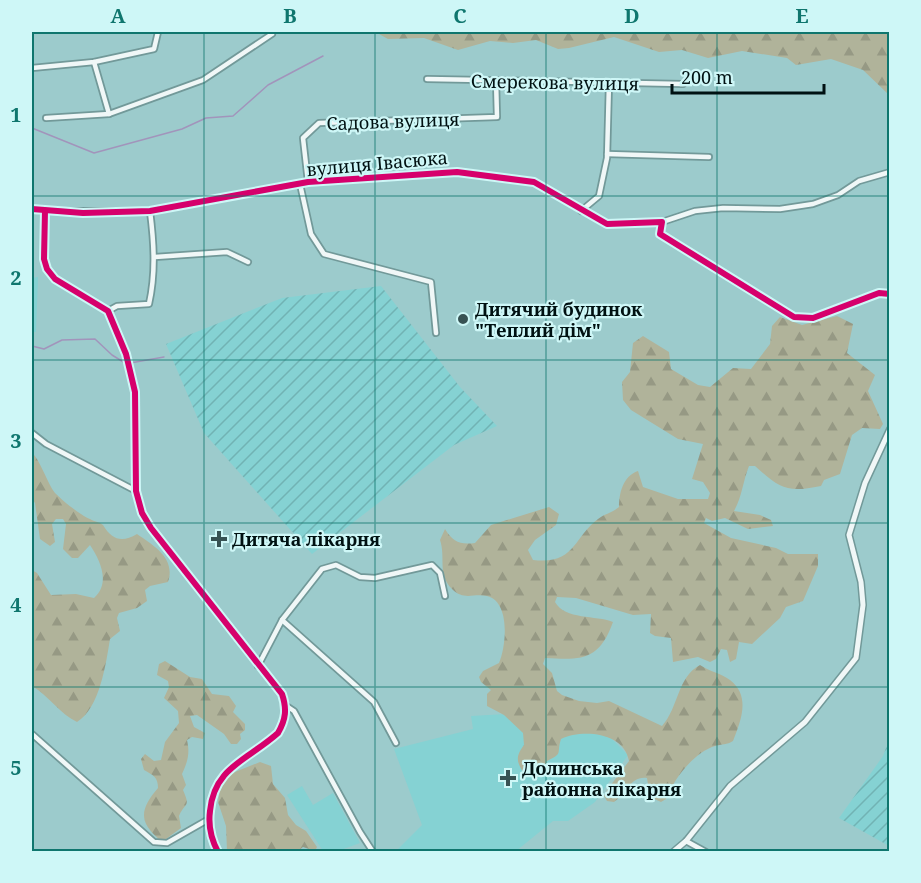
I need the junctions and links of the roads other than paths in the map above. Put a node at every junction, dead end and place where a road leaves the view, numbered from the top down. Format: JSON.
{"nodes":[{"id":1,"x":158,"y":32,"type":"edge"},
{"id":2,"x":272,"y":34,"type":"dead end"},
{"id":3,"x":94,"y":62,"type":"junction"},
{"id":4,"x":32,"y":68,"type":"edge"},
{"id":5,"x":427,"y":79,"type":"dead end"},
{"id":6,"x":496,"y":80,"type":"junction"},
{"id":7,"x":609,"y":83,"type":"junction"},
{"id":8,"x":683,"y":84,"type":"dead end"},
{"id":9,"x":109,"y":114,"type":"junction"},
{"id":10,"x":46,"y":118,"type":"dead end"},
{"id":11,"x":608,"y":154,"type":"junction"},
{"id":12,"x":709,"y":157,"type":"dead end"},
{"id":13,"x":890,"y":172,"type":"edge"},
{"id":14,"x":308,"y":182,"type":"junction"},
{"id":15,"x":300,"y":184,"type":"junction"},
{"id":16,"x":32,"y":209,"type":"edge"},
{"id":17,"x":45,"y":211,"type":"junction"},
{"id":18,"x":150,"y":211,"type":"junction"},
{"id":19,"x":581,"y":212,"type":"junction"},
{"id":20,"x":662,"y":222,"type":"junction"},
{"id":21,"x":155,"y":257,"type":"junction"},
{"id":22,"x":248,"y":261,"type":"dead end"},
{"id":23,"x":890,"y":294,"type":"edge"},
{"id":24,"x":108,"y":311,"type":"junction"},
{"id":25,"x":436,"y":333,"type":"dead end"},
{"id":26,"x":890,"y":429,"type":"edge"},
{"id":27,"x":32,"y":433,"type":"edge"},
{"id":28,"x":136,"y":491,"type":"junction"},
{"id":29,"x":445,"y":596,"type":"dead end"},
{"id":30,"x":282,"y":620,"type":"junction"},
{"id":31,"x":258,"y":666,"type":"junction"},
{"id":32,"x":285,"y":705,"type":"junction"},
{"id":33,"x":32,"y":734,"type":"edge"},
{"id":34,"x":396,"y":743,"type":"dead end"},
{"id":35,"x":209,"y":819,"type":"junction"},
{"id":36,"x":686,"y":841,"type":"junction"},
{"id":37,"x":218,"y":852,"type":"edge"},
{"id":38,"x":373,"y":852,"type":"edge"},
{"id":39,"x":673,"y":852,"type":"edge"},
{"id":40,"x":706,"y":852,"type":"edge"}],
"edges":[{"from":1,"to":3,"type":"street"},
{"from":2,"to":9,"type":"street"},
{"from":3,"to":4,"type":"street"},
{"from":3,"to":9,"type":"street"},
{"from":5,"to":6,"type":"street","name":"Смерекова вулиця"},
{"from":6,"to":7,"type":"street","name":"Смерекова вулиця"},
{"from":6,"to":14,"type":"street","name":"Садова вулиця"},
{"from":7,"to":8,"type":"street","name":"Смерекова вулиця"},
{"from":7,"to":11,"type":"street"},
{"from":9,"to":10,"type":"street"},
{"from":11,"to":12,"type":"street"},
{"from":11,"to":19,"type":"street"},
{"from":13,"to":20,"type":"street","name":"вулиця Івасюка"},
{"from":14,"to":15,"type":"street","name":"вулиця Івасюка"},
{"from":14,"to":19,"type":"street","name":"вулиця Івасюка"},
{"from":15,"to":18,"type":"street","name":"вулиця Івасюка"},
{"from":15,"to":25,"type":"street"},
{"from":16,"to":17,"type":"street"},
{"from":17,"to":18,"type":"street","name":"вулиця Івасюка"},
{"from":17,"to":24,"type":"street"},
{"from":18,"to":21,"type":"street"},
{"from":19,"to":20,"type":"street","name":"вулиця Івасюка"},
{"from":20,"to":23,"type":"street"},
{"from":21,"to":22,"type":"street"},
{"from":21,"to":24,"type":"street"},
{"from":24,"to":28,"type":"street"},
{"from":26,"to":36,"type":"street"},
{"from":27,"to":28,"type":"street"},
{"from":28,"to":31,"type":"street"},
{"from":29,"to":30,"type":"street"},
{"from":30,"to":31,"type":"street"},
{"from":30,"to":34,"type":"street"},
{"from":31,"to":32,"type":"street"},
{"from":32,"to":35,"type":"street"},
{"from":32,"to":38,"type":"street"},
{"from":33,"to":35,"type":"street"},
{"from":35,"to":37,"type":"street"},
{"from":36,"to":39,"type":"street"},
{"from":36,"to":40,"type":"street"}]}
